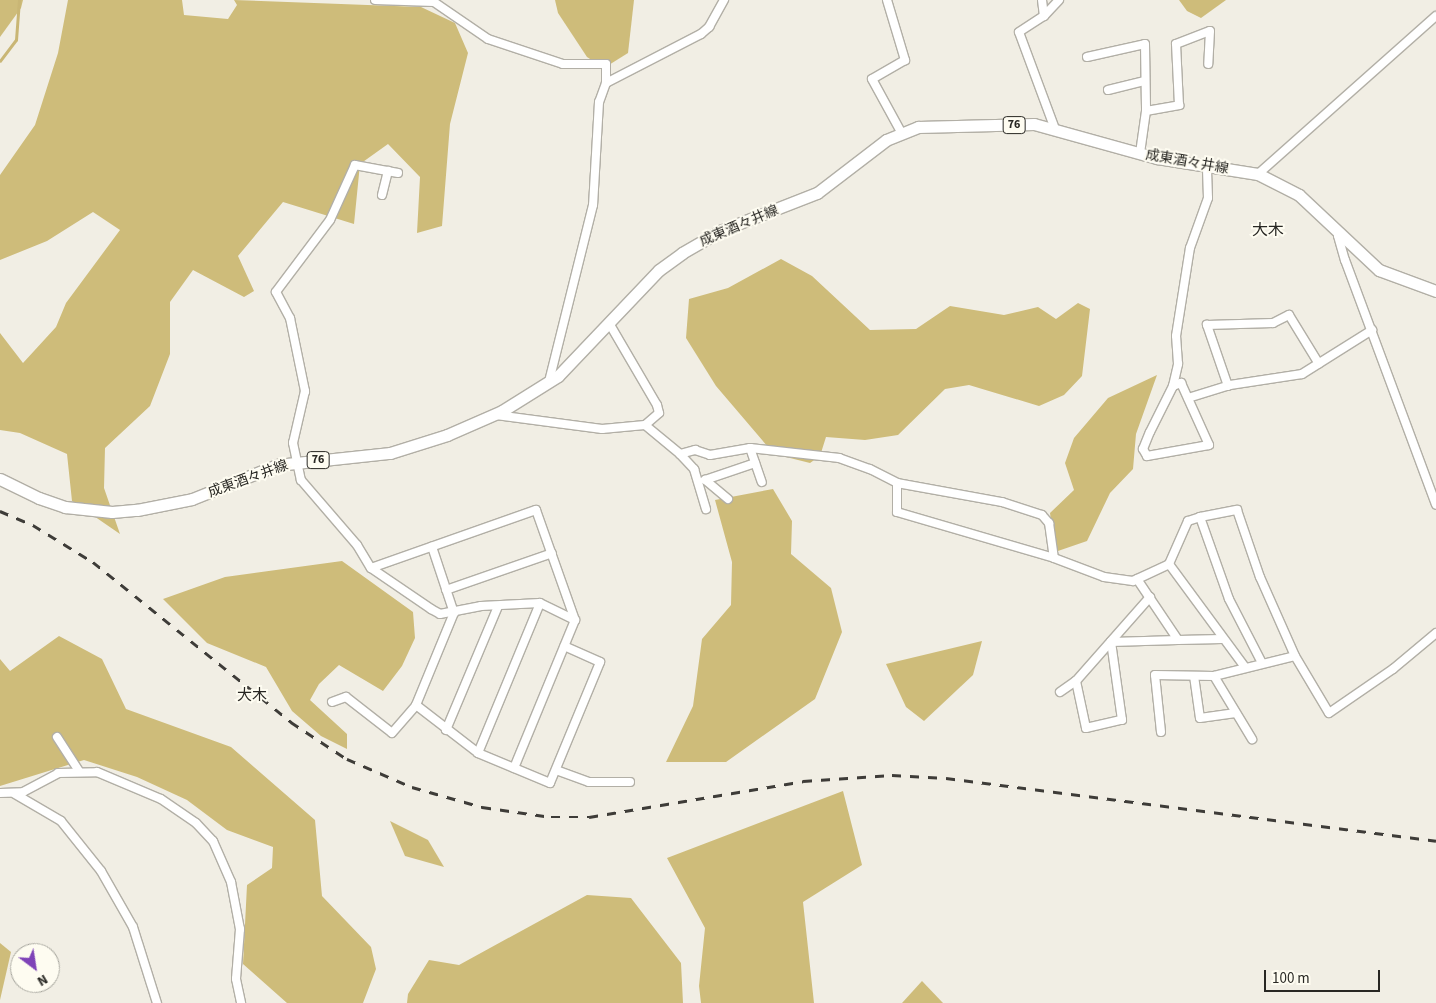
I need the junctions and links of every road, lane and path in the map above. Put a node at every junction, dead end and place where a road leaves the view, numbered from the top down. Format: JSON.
{"nodes":[{"id":1,"x":375,"y":0,"type":"edge"},
{"id":2,"x":724,"y":0,"type":"edge"},
{"id":3,"x":887,"y":0,"type":"edge"},
{"id":4,"x":1042,"y":0,"type":"edge"},
{"id":5,"x":1059,"y":0,"type":"edge"},
{"id":6,"x":1044,"y":16,"type":"junction"},
{"id":7,"x":1436,"y":16,"type":"edge"},
{"id":8,"x":1088,"y":57,"type":"dead end"},
{"id":9,"x":1208,"y":64,"type":"dead end"},
{"id":10,"x":1146,"y":81,"type":"junction"},
{"id":11,"x":606,"y":83,"type":"junction"},
{"id":12,"x":1108,"y":90,"type":"dead end"},
{"id":13,"x":1146,"y":112,"type":"junction"},
{"id":14,"x":1055,"y":129,"type":"junction"},
{"id":15,"x":901,"y":132,"type":"junction"},
{"id":16,"x":1140,"y":154,"type":"junction"},
{"id":17,"x":1207,"y":166,"type":"junction"},
{"id":18,"x":388,"y":171,"type":"junction"},
{"id":19,"x":398,"y":173,"type":"dead end"},
{"id":20,"x":1258,"y":174,"type":"junction"},
{"id":21,"x":382,"y":195,"type":"dead end"},
{"id":22,"x":1340,"y":233,"type":"junction"},
{"id":23,"x":1436,"y":291,"type":"edge"},
{"id":24,"x":608,"y":323,"type":"junction"},
{"id":25,"x":1372,"y":330,"type":"junction"},
{"id":26,"x":1320,"y":364,"type":"junction"},
{"id":27,"x":549,"y":382,"type":"junction"},
{"id":28,"x":1173,"y":386,"type":"junction"},
{"id":29,"x":1228,"y":386,"type":"junction"},
{"id":30,"x":1188,"y":398,"type":"junction"},
{"id":31,"x":494,"y":415,"type":"junction"},
{"id":32,"x":645,"y":425,"type":"junction"},
{"id":33,"x":750,"y":448,"type":"junction"},
{"id":34,"x":680,"y":454,"type":"junction"},
{"id":35,"x":297,"y":461,"type":"junction"},
{"id":36,"x":755,"y":463,"type":"junction"},
{"id":37,"x":0,"y":479,"type":"edge"},
{"id":38,"x":762,"y":482,"type":"dead end"},
{"id":39,"x":897,"y":484,"type":"junction"},
{"id":40,"x":728,"y":500,"type":"dead end"},
{"id":41,"x":1436,"y":505,"type":"edge"},
{"id":42,"x":706,"y":509,"type":"dead end"},
{"id":43,"x":1200,"y":517,"type":"junction"},
{"id":44,"x":432,"y":547,"type":"junction"},
{"id":45,"x":552,"y":553,"type":"junction"},
{"id":46,"x":1054,"y":558,"type":"junction"},
{"id":47,"x":1169,"y":564,"type":"junction"},
{"id":48,"x":371,"y":568,"type":"junction"},
{"id":49,"x":1137,"y":579,"type":"junction"},
{"id":50,"x":446,"y":590,"type":"junction"},
{"id":51,"x":1150,"y":598,"type":"junction"},
{"id":52,"x":540,"y":603,"type":"junction"},
{"id":53,"x":498,"y":606,"type":"junction"},
{"id":54,"x":454,"y":613,"type":"junction"},
{"id":55,"x":575,"y":620,"type":"junction"},
{"id":56,"x":1436,"y":633,"type":"edge"},
{"id":57,"x":1222,"y":639,"type":"junction"},
{"id":58,"x":1178,"y":640,"type":"junction"},
{"id":59,"x":1111,"y":642,"type":"junction"},
{"id":60,"x":564,"y":646,"type":"junction"},
{"id":61,"x":1295,"y":656,"type":"junction"},
{"id":62,"x":1262,"y":663,"type":"junction"},
{"id":63,"x":1245,"y":667,"type":"junction"},
{"id":64,"x":1194,"y":676,"type":"junction"},
{"id":65,"x":1214,"y":676,"type":"junction"},
{"id":66,"x":1076,"y":681,"type":"junction"},
{"id":67,"x":1060,"y":692,"type":"dead end"},
{"id":68,"x":332,"y":702,"type":"dead end"},
{"id":69,"x":416,"y":705,"type":"junction"},
{"id":70,"x":1236,"y":713,"type":"junction"},
{"id":71,"x":446,"y":730,"type":"junction"},
{"id":72,"x":1161,"y":732,"type":"dead end"},
{"id":73,"x":57,"y":737,"type":"dead end"},
{"id":74,"x":1252,"y":739,"type":"dead end"},
{"id":75,"x":478,"y":753,"type":"junction"},
{"id":76,"x":514,"y":768,"type":"junction"},
{"id":77,"x":556,"y":770,"type":"junction"},
{"id":78,"x":79,"y":771,"type":"junction"},
{"id":79,"x":630,"y":782,"type":"dead end"},
{"id":80,"x":0,"y":794,"type":"edge"},
{"id":81,"x":16,"y":794,"type":"junction"},
{"id":82,"x":157,"y":1003,"type":"edge"},
{"id":83,"x":241,"y":1003,"type":"edge"}],
"edges":[{"from":1,"to":11,"type":"street"},
{"from":2,"to":11,"type":"street"},
{"from":3,"to":15,"type":"street"},
{"from":4,"to":6,"type":"street"},
{"from":5,"to":6,"type":"street"},
{"from":6,"to":14,"type":"street"},
{"from":7,"to":20,"type":"street"},
{"from":8,"to":10,"type":"street"},
{"from":9,"to":13,"type":"street"},
{"from":10,"to":12,"type":"street"},
{"from":10,"to":13,"type":"street"},
{"from":11,"to":27,"type":"street"},
{"from":13,"to":16,"type":"street"},
{"from":14,"to":15,"type":"main road","name":"成東酒々井線","number":"76"},
{"from":14,"to":16,"type":"main road","name":"成東酒々井線","number":"76"},
{"from":15,"to":24,"type":"main road","name":"成東酒々井線","number":"76"},
{"from":16,"to":17,"type":"main road","name":"成東酒々井線","number":"76"},
{"from":17,"to":20,"type":"main road","name":"成東酒々井線","number":"76"},
{"from":17,"to":28,"type":"street"},
{"from":18,"to":19,"type":"street"},
{"from":18,"to":21,"type":"street"},
{"from":18,"to":35,"type":"street"},
{"from":20,"to":22,"type":"main road","name":"成東酒々井線","number":"76"},
{"from":22,"to":23,"type":"main road","name":"成東酒々井線","number":"76"},
{"from":22,"to":25,"type":"street"},
{"from":24,"to":27,"type":"main road","name":"成東酒々井線","number":"76"},
{"from":24,"to":32,"type":"street"},
{"from":25,"to":26,"type":"street"},
{"from":25,"to":41,"type":"street"},
{"from":26,"to":29,"type":"street"},
{"from":26,"to":29,"type":"street"},
{"from":27,"to":31,"type":"main road","name":"成東酒々井線","number":"76"},
{"from":28,"to":30,"type":"street"},
{"from":28,"to":30,"type":"street"},
{"from":29,"to":30,"type":"street"},
{"from":31,"to":32,"type":"street"},
{"from":31,"to":35,"type":"main road","name":"成東酒々井線","number":"76"},
{"from":32,"to":34,"type":"street"},
{"from":33,"to":34,"type":"street"},
{"from":33,"to":36,"type":"street"},
{"from":33,"to":39,"type":"street"},
{"from":34,"to":42,"type":"street"},
{"from":35,"to":37,"type":"main road","name":"成東酒々井線","number":"76"},
{"from":35,"to":48,"type":"street"},
{"from":36,"to":38,"type":"street"},
{"from":36,"to":40,"type":"street"},
{"from":39,"to":46,"type":"street"},
{"from":39,"to":46,"type":"street"},
{"from":43,"to":47,"type":"street"},
{"from":43,"to":61,"type":"street"},
{"from":43,"to":62,"type":"street"},
{"from":44,"to":45,"type":"street"},
{"from":44,"to":48,"type":"street"},
{"from":44,"to":50,"type":"street"},
{"from":45,"to":50,"type":"street"},
{"from":45,"to":55,"type":"street"},
{"from":46,"to":49,"type":"street"},
{"from":47,"to":49,"type":"street"},
{"from":47,"to":57,"type":"street"},
{"from":48,"to":54,"type":"street"},
{"from":49,"to":51,"type":"street"},
{"from":50,"to":54,"type":"street"},
{"from":51,"to":58,"type":"street"},
{"from":51,"to":59,"type":"street"},
{"from":52,"to":53,"type":"street"},
{"from":52,"to":55,"type":"street"},
{"from":52,"to":75,"type":"street"},
{"from":53,"to":54,"type":"street"},
{"from":53,"to":71,"type":"street"},
{"from":54,"to":69,"type":"street"},
{"from":55,"to":60,"type":"street"},
{"from":56,"to":61,"type":"street"},
{"from":57,"to":58,"type":"street"},
{"from":57,"to":63,"type":"street"},
{"from":58,"to":59,"type":"street"},
{"from":59,"to":66,"type":"street"},
{"from":59,"to":66,"type":"street"},
{"from":60,"to":76,"type":"street"},
{"from":60,"to":77,"type":"street"},
{"from":61,"to":62,"type":"street"},
{"from":62,"to":63,"type":"street"},
{"from":63,"to":65,"type":"street"},
{"from":64,"to":65,"type":"street"},
{"from":64,"to":70,"type":"street"},
{"from":64,"to":72,"type":"street"},
{"from":65,"to":70,"type":"street"},
{"from":66,"to":67,"type":"street"},
{"from":68,"to":69,"type":"street"},
{"from":69,"to":71,"type":"street"},
{"from":70,"to":74,"type":"street"},
{"from":71,"to":75,"type":"street"},
{"from":73,"to":78,"type":"street"},
{"from":75,"to":76,"type":"street"},
{"from":76,"to":77,"type":"street"},
{"from":77,"to":79,"type":"street"},
{"from":78,"to":81,"type":"street"},
{"from":78,"to":83,"type":"street"},
{"from":80,"to":81,"type":"street"},
{"from":81,"to":82,"type":"street"}]}
